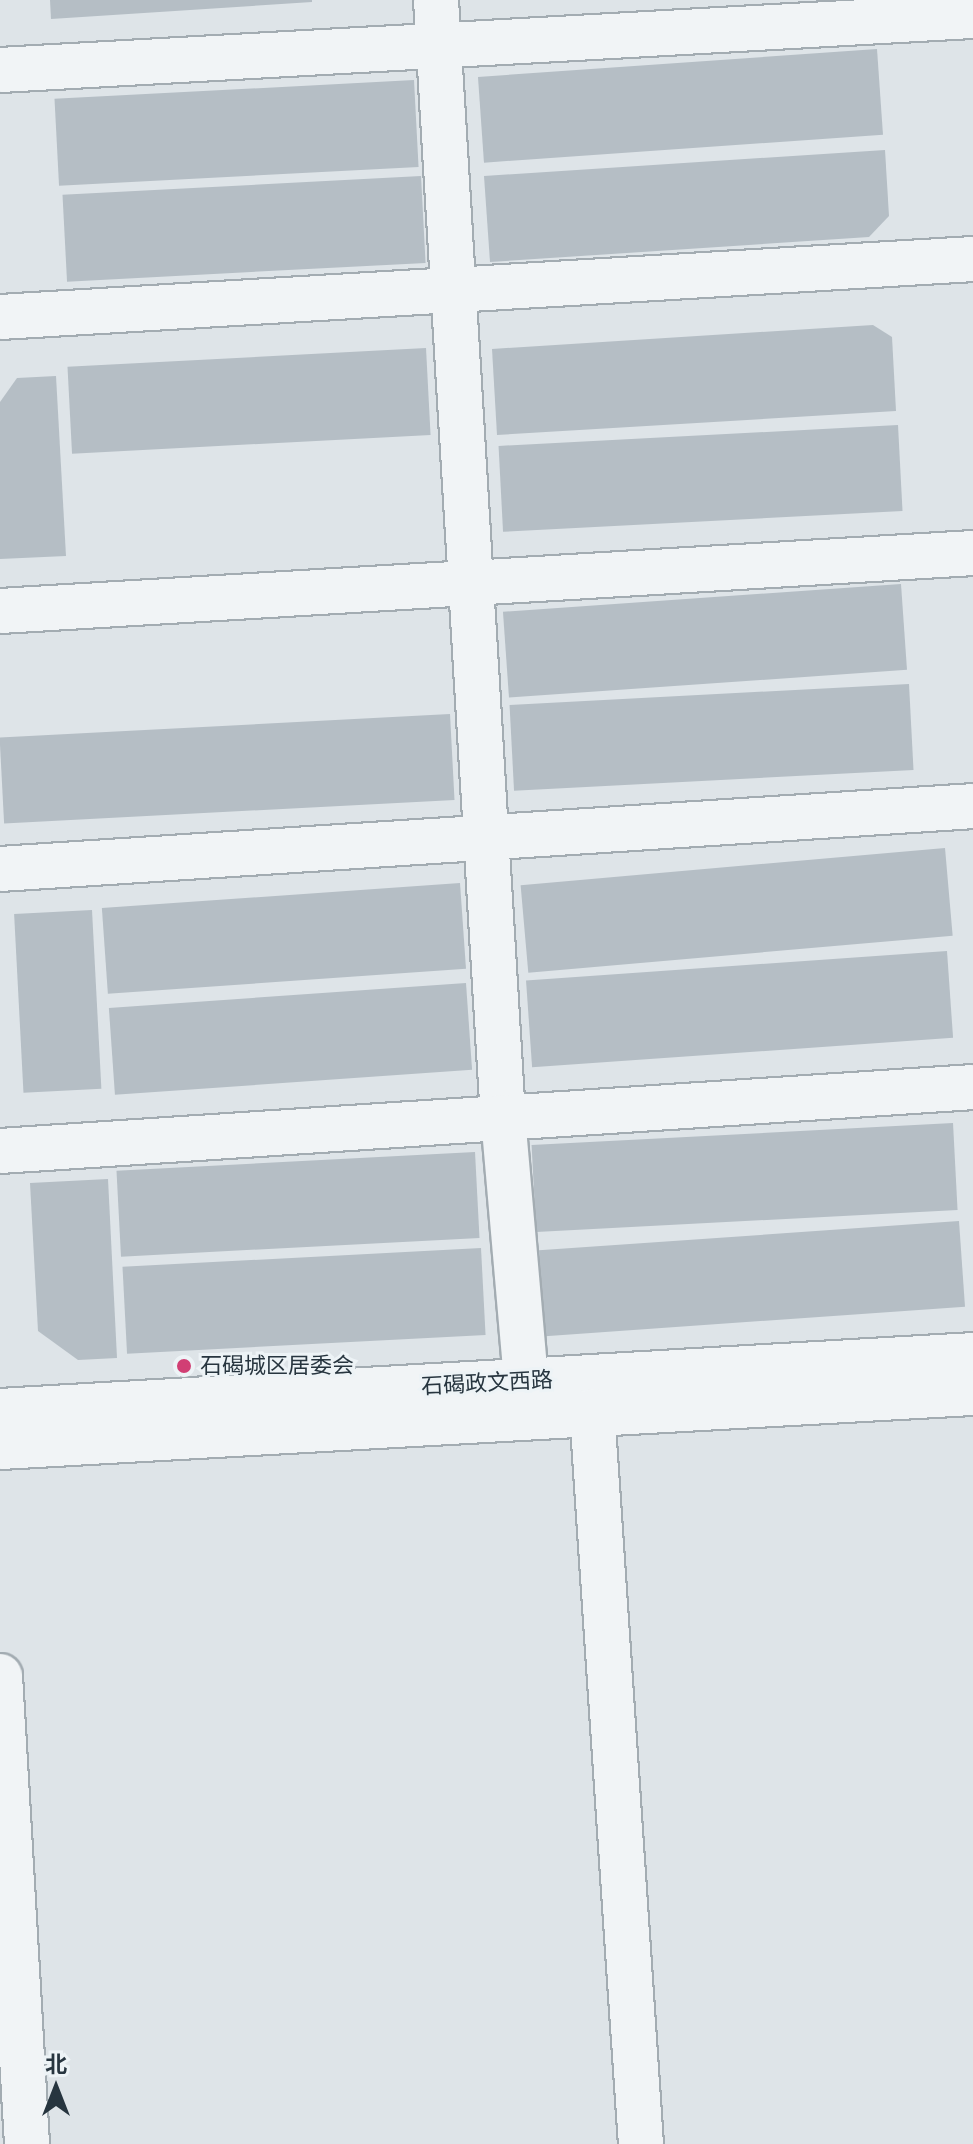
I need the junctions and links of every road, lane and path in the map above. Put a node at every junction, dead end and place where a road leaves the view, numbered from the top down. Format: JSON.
{"nodes":[{"id":1,"x":436,"y":0,"type":"edge"},
{"id":2,"x":973,"y":16,"type":"edge"},
{"id":3,"x":439,"y":48,"type":"junction"},
{"id":4,"x":0,"y":70,"type":"edge"},
{"id":5,"x":973,"y":259,"type":"edge"},
{"id":6,"x":453,"y":289,"type":"junction"},
{"id":7,"x":0,"y":317,"type":"edge"},
{"id":8,"x":973,"y":553,"type":"edge"},
{"id":9,"x":470,"y":585,"type":"junction"},
{"id":10,"x":0,"y":611,"type":"edge"},
{"id":11,"x":973,"y":806,"type":"edge"},
{"id":12,"x":485,"y":838,"type":"junction"},
{"id":13,"x":0,"y":869,"type":"edge"},
{"id":14,"x":973,"y":1087,"type":"edge"},
{"id":15,"x":503,"y":1117,"type":"junction"},
{"id":16,"x":0,"y":1151,"type":"edge"},
{"id":17,"x":973,"y":1355,"type":"edge"},
{"id":18,"x":526,"y":1381,"type":"junction"},
{"id":19,"x":973,"y":1393,"type":"edge"},
{"id":20,"x":0,"y":1411,"type":"edge"},
{"id":21,"x":592,"y":1411,"type":"junction"},
{"id":22,"x":0,"y":1447,"type":"edge"},
{"id":23,"x":0,"y":1676,"type":"edge"},
{"id":24,"x":27,"y":2144,"type":"edge"},
{"id":25,"x":641,"y":2144,"type":"edge"}],
"edges":[{"from":1,"to":3,"type":"street"},
{"from":2,"to":3,"type":"street"},
{"from":3,"to":4,"type":"street"},
{"from":3,"to":6,"type":"street"},
{"from":5,"to":6,"type":"street"},
{"from":6,"to":7,"type":"street"},
{"from":6,"to":9,"type":"street"},
{"from":8,"to":9,"type":"street"},
{"from":9,"to":10,"type":"street"},
{"from":9,"to":12,"type":"street"},
{"from":11,"to":12,"type":"street"},
{"from":12,"to":13,"type":"street"},
{"from":12,"to":15,"type":"street"},
{"from":14,"to":15,"type":"street"},
{"from":15,"to":16,"type":"street"},
{"from":15,"to":18,"type":"street"},
{"from":17,"to":18,"type":"street","name":"石碣政文西路"},
{"from":18,"to":20,"type":"street","name":"石碣政文西路"},
{"from":19,"to":21,"type":"street","name":"石碣政文西路"},
{"from":21,"to":22,"type":"street","name":"石碣政文西路"},
{"from":21,"to":25,"type":"street"},
{"from":23,"to":24,"type":"street"}]}
